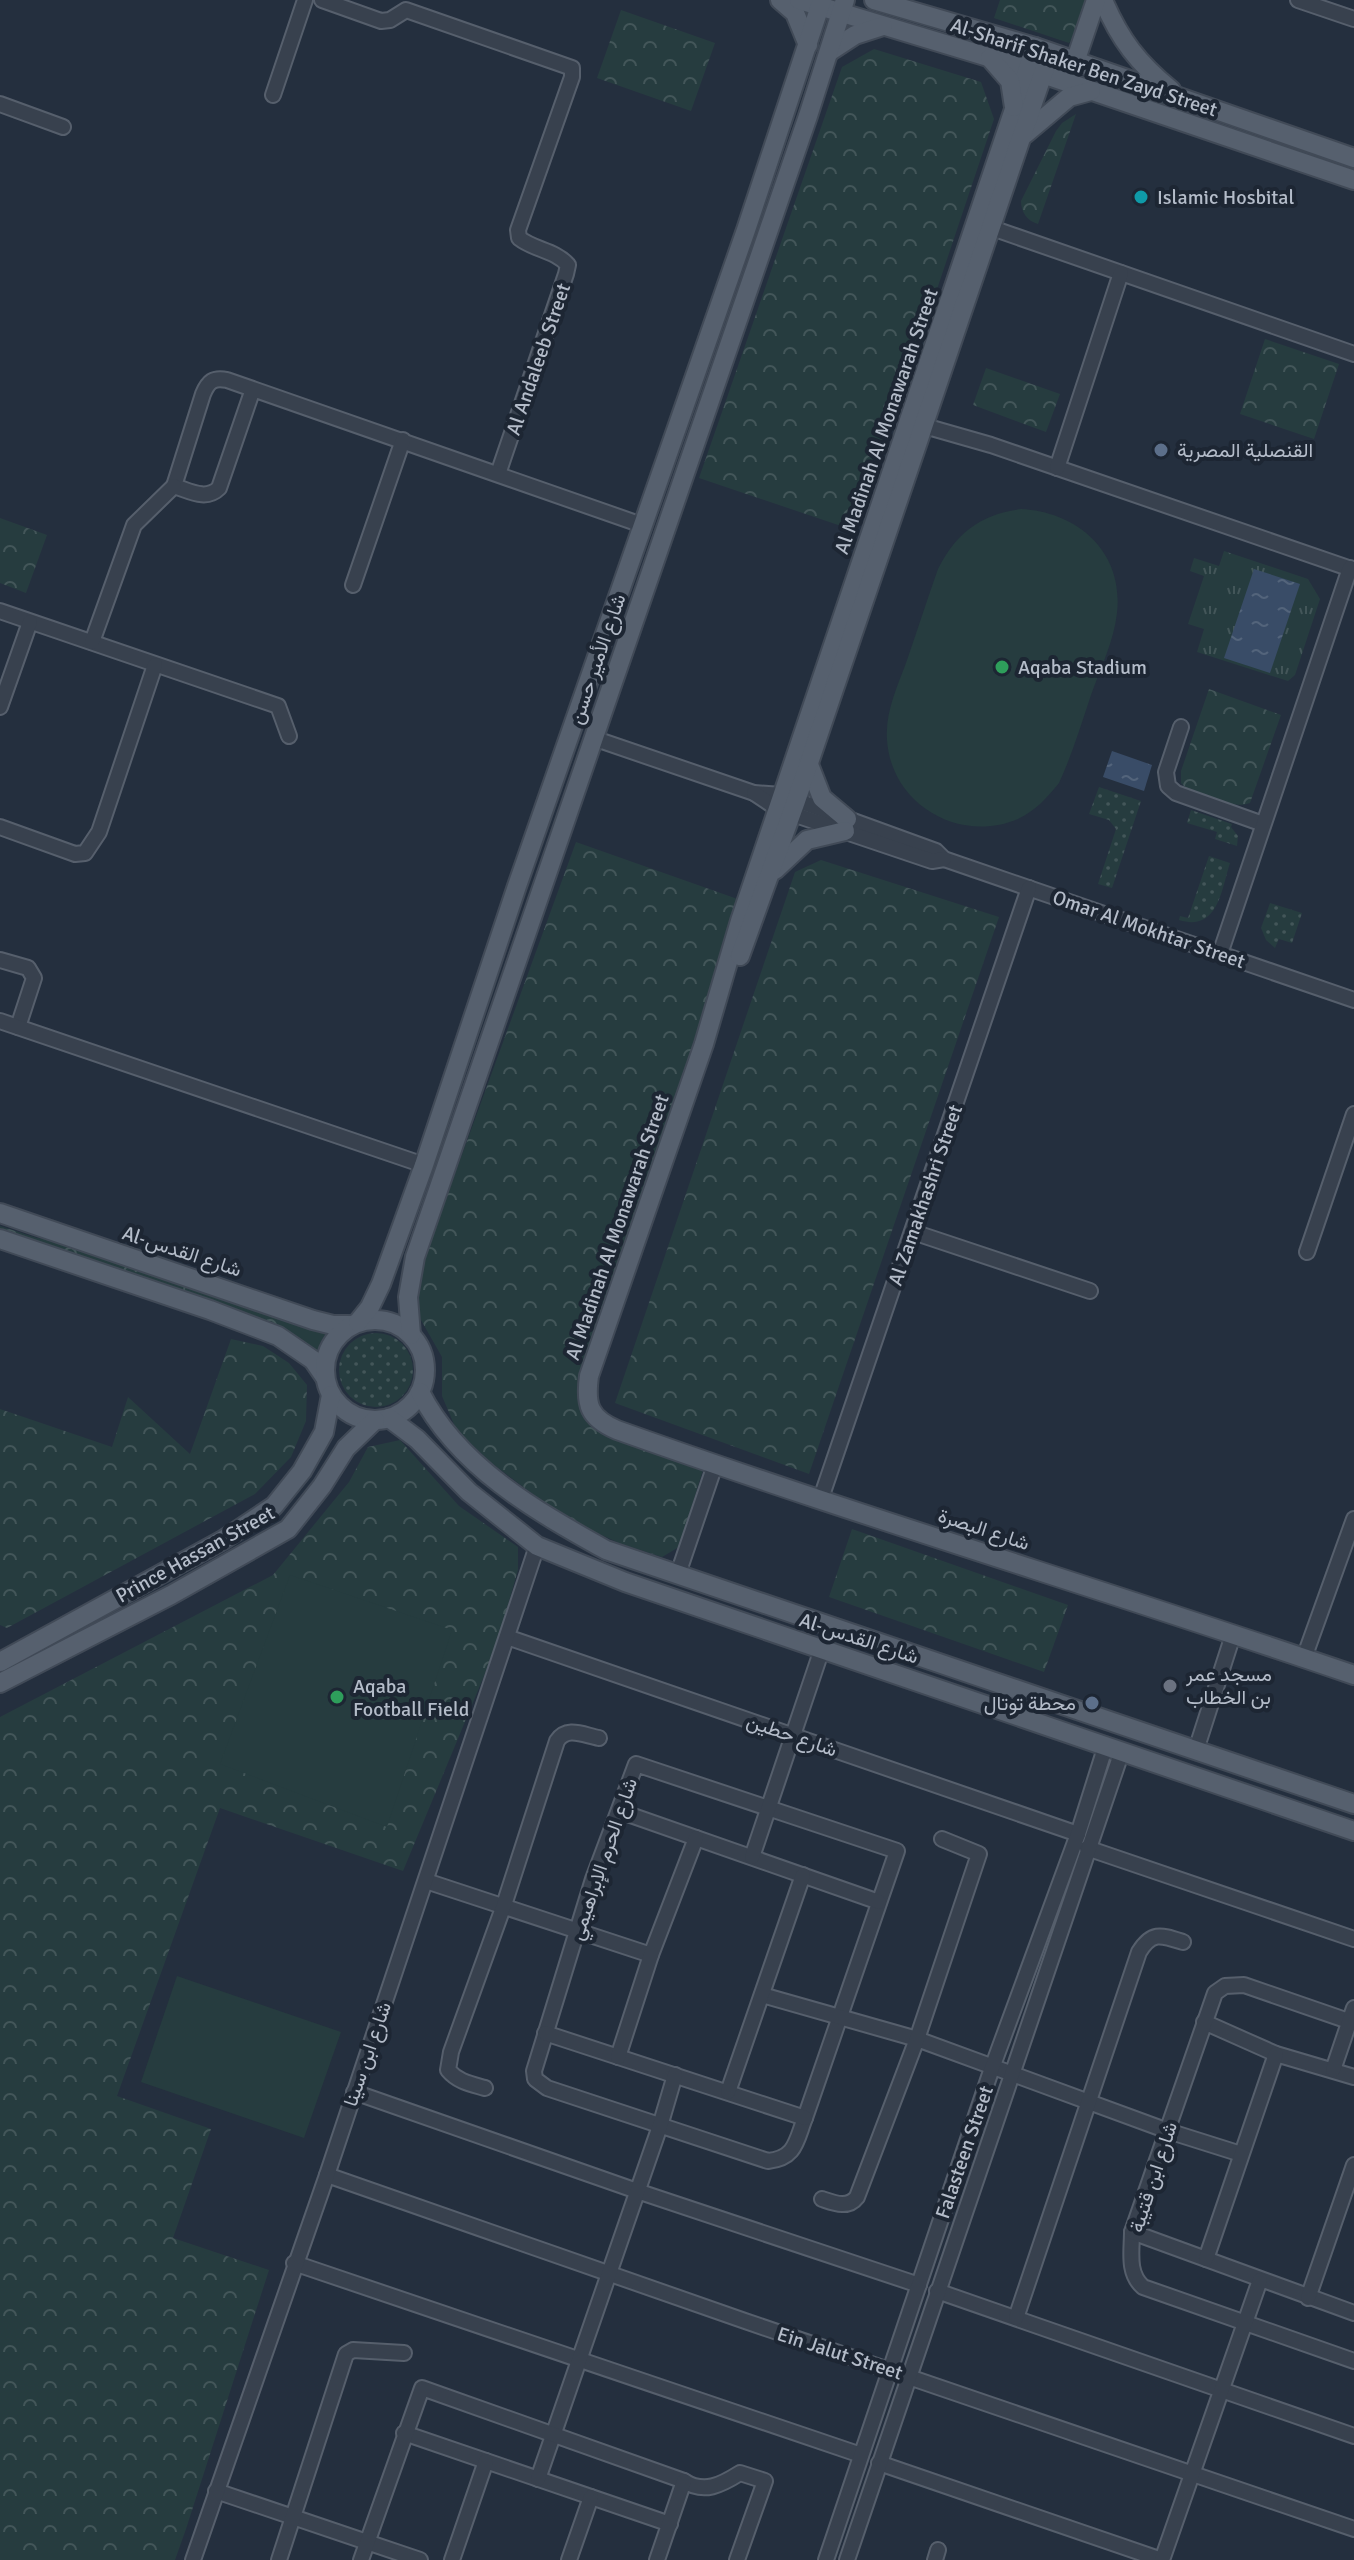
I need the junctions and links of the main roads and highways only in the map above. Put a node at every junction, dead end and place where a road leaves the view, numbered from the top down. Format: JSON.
{"nodes":[{"id":1,"x":780,"y":0,"type":"edge"},
{"id":2,"x":799,"y":0,"type":"edge"},
{"id":3,"x":1096,"y":0,"type":"edge"},
{"id":4,"x":1103,"y":0,"type":"edge"},
{"id":5,"x":884,"y":2,"type":"edge"},
{"id":6,"x":821,"y":3,"type":"edge"},
{"id":7,"x":843,"y":6,"type":"edge"},
{"id":8,"x":883,"y":26,"type":"junction"},
{"id":9,"x":808,"y":45,"type":"junction"},
{"id":10,"x":1042,"y":50,"type":"junction"},
{"id":11,"x":829,"y":52,"type":"junction"},
{"id":12,"x":990,"y":58,"type":"junction"},
{"id":13,"x":1075,"y":62,"type":"junction"},
{"id":14,"x":1035,"y":72,"type":"junction"},
{"id":15,"x":1091,"y":91,"type":"junction"},
{"id":16,"x":1183,"y":99,"type":"junction"},
{"id":17,"x":1015,"y":134,"type":"junction"},
{"id":18,"x":1354,"y":158,"type":"edge"},
{"id":19,"x":1354,"y":180,"type":"edge"},
{"id":20,"x":688,"y":398,"type":"junction"},
{"id":21,"x":708,"y":405,"type":"junction"},
{"id":22,"x":916,"y":423,"type":"junction"},
{"id":23,"x":808,"y":762,"type":"junction"},
{"id":24,"x":787,"y":805,"type":"junction"},
{"id":25,"x":522,"y":874,"type":"junction"},
{"id":26,"x":770,"y":875,"type":"junction"},
{"id":27,"x":543,"y":880,"type":"junction"},
{"id":28,"x":704,"y":1044,"type":"junction"},
{"id":29,"x":0,"y":1213,"type":"edge"},
{"id":30,"x":0,"y":1239,"type":"edge"},
{"id":31,"x":354,"y":1324,"type":"junction"},
{"id":32,"x":411,"y":1335,"type":"junction"},
{"id":33,"x":324,"y":1376,"type":"junction"},
{"id":34,"x":420,"y":1392,"type":"junction"},
{"id":35,"x":331,"y":1395,"type":"junction"},
{"id":36,"x":382,"y":1419,"type":"junction"},
{"id":37,"x":601,"y":1423,"type":"joint"},
{"id":38,"x":0,"y":1662,"type":"edge"},
{"id":39,"x":941,"y":1664,"type":"junction"},
{"id":40,"x":968,"y":1673,"type":"junction"},
{"id":41,"x":1354,"y":1675,"type":"edge"},
{"id":42,"x":0,"y":1682,"type":"edge"},
{"id":43,"x":931,"y":1685,"type":"junction"},
{"id":44,"x":964,"y":1697,"type":"junction"},
{"id":45,"x":1262,"y":1773,"type":"junction"},
{"id":46,"x":1294,"y":1784,"type":"junction"},
{"id":47,"x":1253,"y":1796,"type":"junction"},
{"id":48,"x":1354,"y":1804,"type":"edge"},
{"id":49,"x":1282,"y":1806,"type":"junction"},
{"id":50,"x":1354,"y":1831,"type":"edge"}],
"edges":[{"from":1,"to":9,"type":"main road"},
{"from":2,"to":6,"type":"main road","name":"Al-Sharif Shaker Ben Zayd Street"},
{"from":3,"to":13,"type":"main road"},
{"from":4,"to":16,"type":"main road"},
{"from":5,"to":10,"type":"main road","name":"Al-Sharif Shaker Ben Zayd Street"},
{"from":6,"to":7,"type":"main road","name":"Al-Sharif Shaker Ben Zayd Street"},
{"from":6,"to":9,"type":"main road","name":"شارع الأمير حسن"},
{"from":7,"to":8,"type":"main road","name":"Al-Sharif Shaker Ben Zayd Street"},
{"from":7,"to":11,"type":"main road","name":"شارع الأمير حسن"},
{"from":8,"to":11,"type":"main road"},
{"from":8,"to":12,"type":"main road","name":"Al-Sharif Shaker Ben Zayd Street"},
{"from":9,"to":20,"type":"main road","name":"شارع الأمير حسن"},
{"from":10,"to":13,"type":"main road","name":"Al-Sharif Shaker Ben Zayd Street"},
{"from":10,"to":14,"type":"main road","name":"Al Madinah Al Monawarah Street"},
{"from":11,"to":21,"type":"main road","name":"شارع الأمير حسن"},
{"from":12,"to":14,"type":"main road","name":"Al-Sharif Shaker Ben Zayd Street"},
{"from":12,"to":17,"type":"main road"},
{"from":13,"to":16,"type":"main road","name":"Al-Sharif Shaker Ben Zayd Street"},
{"from":14,"to":15,"type":"main road","name":"Al-Sharif Shaker Ben Zayd Street"},
{"from":14,"to":17,"type":"main road","name":"Al Madinah Al Monawarah Street"},
{"from":15,"to":17,"type":"main road"},
{"from":15,"to":19,"type":"main road","name":"Al-Sharif Shaker Ben Zayd Street"},
{"from":16,"to":18,"type":"main road","name":"Al-Sharif Shaker Ben Zayd Street"},
{"from":17,"to":22,"type":"main road","name":"Al Madinah Al Monawarah Street"},
{"from":17,"to":22,"type":"main road","name":"Al Madinah Al Monawarah Street"},
{"from":20,"to":21,"type":"main road"},
{"from":20,"to":25,"type":"main road","name":"شارع الأمير حسن"},
{"from":21,"to":27,"type":"main road","name":"شارع الأمير حسن"},
{"from":22,"to":23,"type":"main road","name":"Al Madinah Al Monawarah Street"},
{"from":22,"to":24,"type":"main road","name":"Al Madinah Al Monawarah Street"},
{"from":23,"to":24,"type":"main road","name":"Al Madinah Al Monawarah Street"},
{"from":23,"to":26,"type":"main road"},
{"from":24,"to":26,"type":"main road"},
{"from":24,"to":28,"type":"main road"},
{"from":25,"to":27,"type":"main road"},
{"from":25,"to":31,"type":"main road","name":"شارع الأمير حسن"},
{"from":26,"to":28,"type":"main road"},
{"from":27,"to":32,"type":"main road","name":"شارع الأمير حسن"},
{"from":28,"to":37,"type":"main road","name":"Al Madinah Al Monawarah Street"},
{"from":29,"to":31,"type":"main road","name":"Al-شارع القدس"},
{"from":30,"to":33,"type":"main road"},
{"from":31,"to":32,"type":"main road"},
{"from":31,"to":33,"type":"main road"},
{"from":32,"to":34,"type":"main road"},
{"from":33,"to":35,"type":"main road"},
{"from":34,"to":36,"type":"main road"},
{"from":34,"to":39,"type":"main road","name":"Al-شارع القدس"},
{"from":35,"to":36,"type":"main road"},
{"from":35,"to":38,"type":"main road","name":"Prince Hassan Street"},
{"from":36,"to":42,"type":"main road","name":"Prince Hassan Street"},
{"from":36,"to":43,"type":"main road","name":"Al-شارع القدس"},
{"from":37,"to":41,"type":"main road","name":"شارع البصرة"},
{"from":39,"to":40,"type":"main road","name":"Al-شارع القدس"},
{"from":39,"to":43,"type":"main road"},
{"from":40,"to":44,"type":"main road"},
{"from":40,"to":45,"type":"main road","name":"Al-شارع القدس"},
{"from":43,"to":44,"type":"main road","name":"Al-شارع القدس"},
{"from":44,"to":47,"type":"main road","name":"Al-شارع القدس"},
{"from":45,"to":46,"type":"main road","name":"Al-شارع القدس"},
{"from":45,"to":47,"type":"main road"},
{"from":46,"to":48,"type":"main road","name":"Al-شارع القدس"},
{"from":46,"to":49,"type":"main road"},
{"from":47,"to":49,"type":"main road","name":"Al-شارع القدس"},
{"from":49,"to":50,"type":"main road","name":"Al-شارع القدس"}]}
